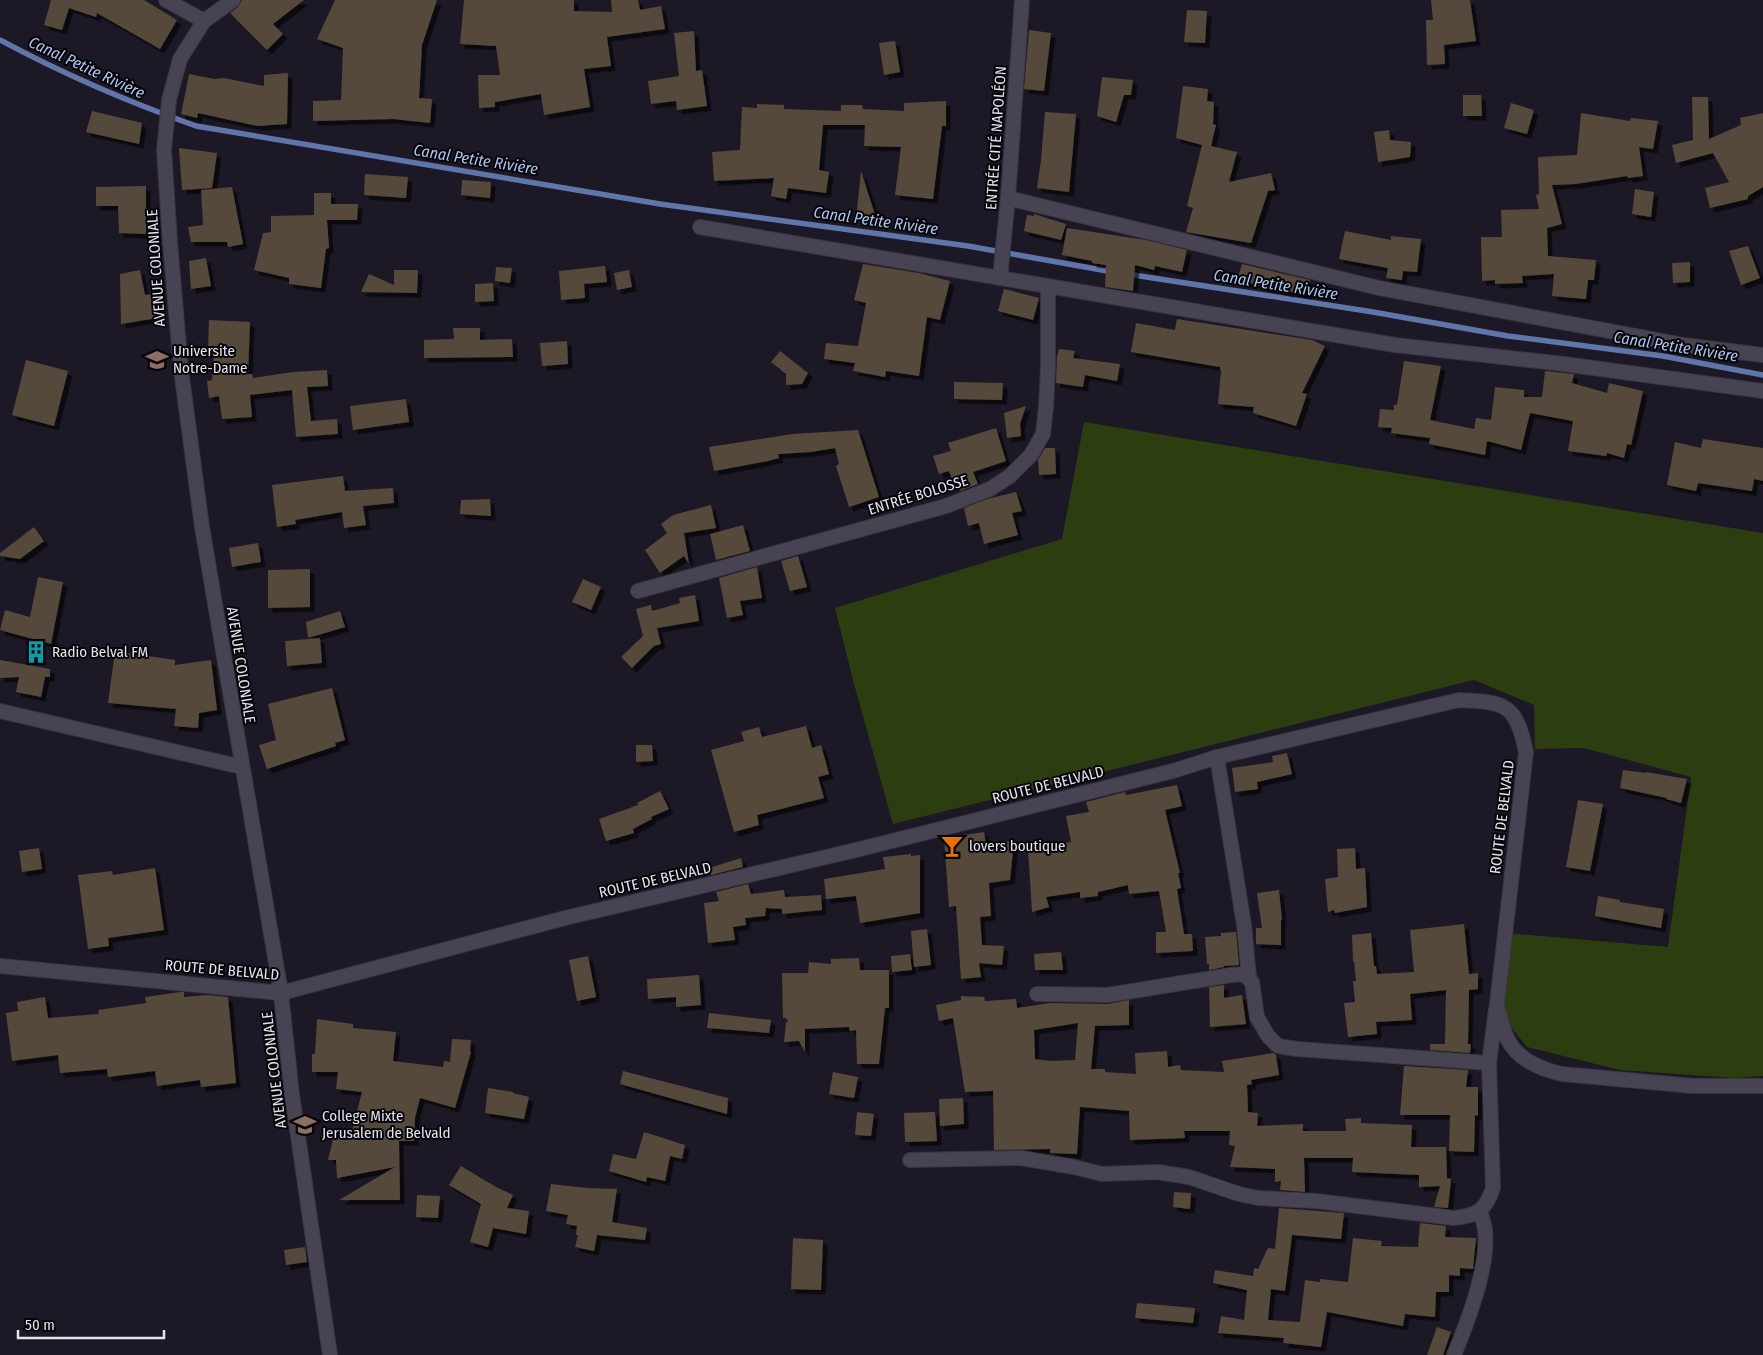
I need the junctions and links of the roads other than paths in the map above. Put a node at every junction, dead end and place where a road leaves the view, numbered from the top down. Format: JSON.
{"nodes":[{"id":1,"x":166,"y":0,"type":"edge"},
{"id":2,"x":233,"y":0,"type":"edge"},
{"id":3,"x":1022,"y":0,"type":"edge"},
{"id":4,"x":204,"y":21,"type":"junction"},
{"id":5,"x":1008,"y":198,"type":"junction"},
{"id":6,"x":700,"y":227,"type":"dead end"},
{"id":7,"x":1000,"y":278,"type":"junction"},
{"id":8,"x":1048,"y":286,"type":"junction"},
{"id":9,"x":1763,"y":355,"type":"edge"},
{"id":10,"x":1763,"y":391,"type":"edge"},
{"id":11,"x":638,"y":591,"type":"dead end"},
{"id":12,"x":0,"y":711,"type":"edge"},
{"id":13,"x":1217,"y":757,"type":"junction"},
{"id":14,"x":242,"y":767,"type":"junction"},
{"id":15,"x":0,"y":966,"type":"edge"},
{"id":16,"x":1249,"y":978,"type":"junction"},
{"id":17,"x":281,"y":993,"type":"junction"},
{"id":18,"x":1037,"y":994,"type":"dead end"},
{"id":19,"x":1497,"y":1004,"type":"junction"},
{"id":20,"x":1489,"y":1062,"type":"junction"},
{"id":21,"x":1763,"y":1086,"type":"edge"},
{"id":22,"x":910,"y":1160,"type":"dead end"},
{"id":23,"x":1480,"y":1211,"type":"junction"},
{"id":24,"x":330,"y":1355,"type":"edge"},
{"id":25,"x":1454,"y":1355,"type":"edge"}],
"edges":[{"from":1,"to":4,"type":"street"},
{"from":2,"to":4,"type":"street","name":"AVENUE COLONIALE"},
{"from":3,"to":5,"type":"street","name":"ENTRÉE CITÉ NAPOLÉON"},
{"from":4,"to":14,"type":"street","name":"AVENUE COLONIALE"},
{"from":5,"to":7,"type":"street","name":"ENTRÉE CITÉ NAPOLÉON"},
{"from":5,"to":9,"type":"street"},
{"from":6,"to":7,"type":"street"},
{"from":7,"to":8,"type":"street"},
{"from":8,"to":10,"type":"street"},
{"from":8,"to":11,"type":"street","name":"ENTRÉE BOLOSSE"},
{"from":12,"to":14,"type":"street"},
{"from":13,"to":16,"type":"street"},
{"from":13,"to":17,"type":"street","name":"ROUTE DE BELVALD"},
{"from":13,"to":19,"type":"street","name":"ROUTE DE BELVALD"},
{"from":14,"to":17,"type":"street","name":"AVENUE COLONIALE"},
{"from":15,"to":17,"type":"street","name":"ROUTE DE BELVALD"},
{"from":16,"to":18,"type":"street"},
{"from":16,"to":20,"type":"street"},
{"from":17,"to":24,"type":"street","name":"AVENUE COLONIALE"},
{"from":19,"to":20,"type":"street"},
{"from":19,"to":21,"type":"street","name":"ROUTE DE BELVALD"},
{"from":20,"to":23,"type":"street"},
{"from":22,"to":23,"type":"street"},
{"from":23,"to":25,"type":"street"}]}
